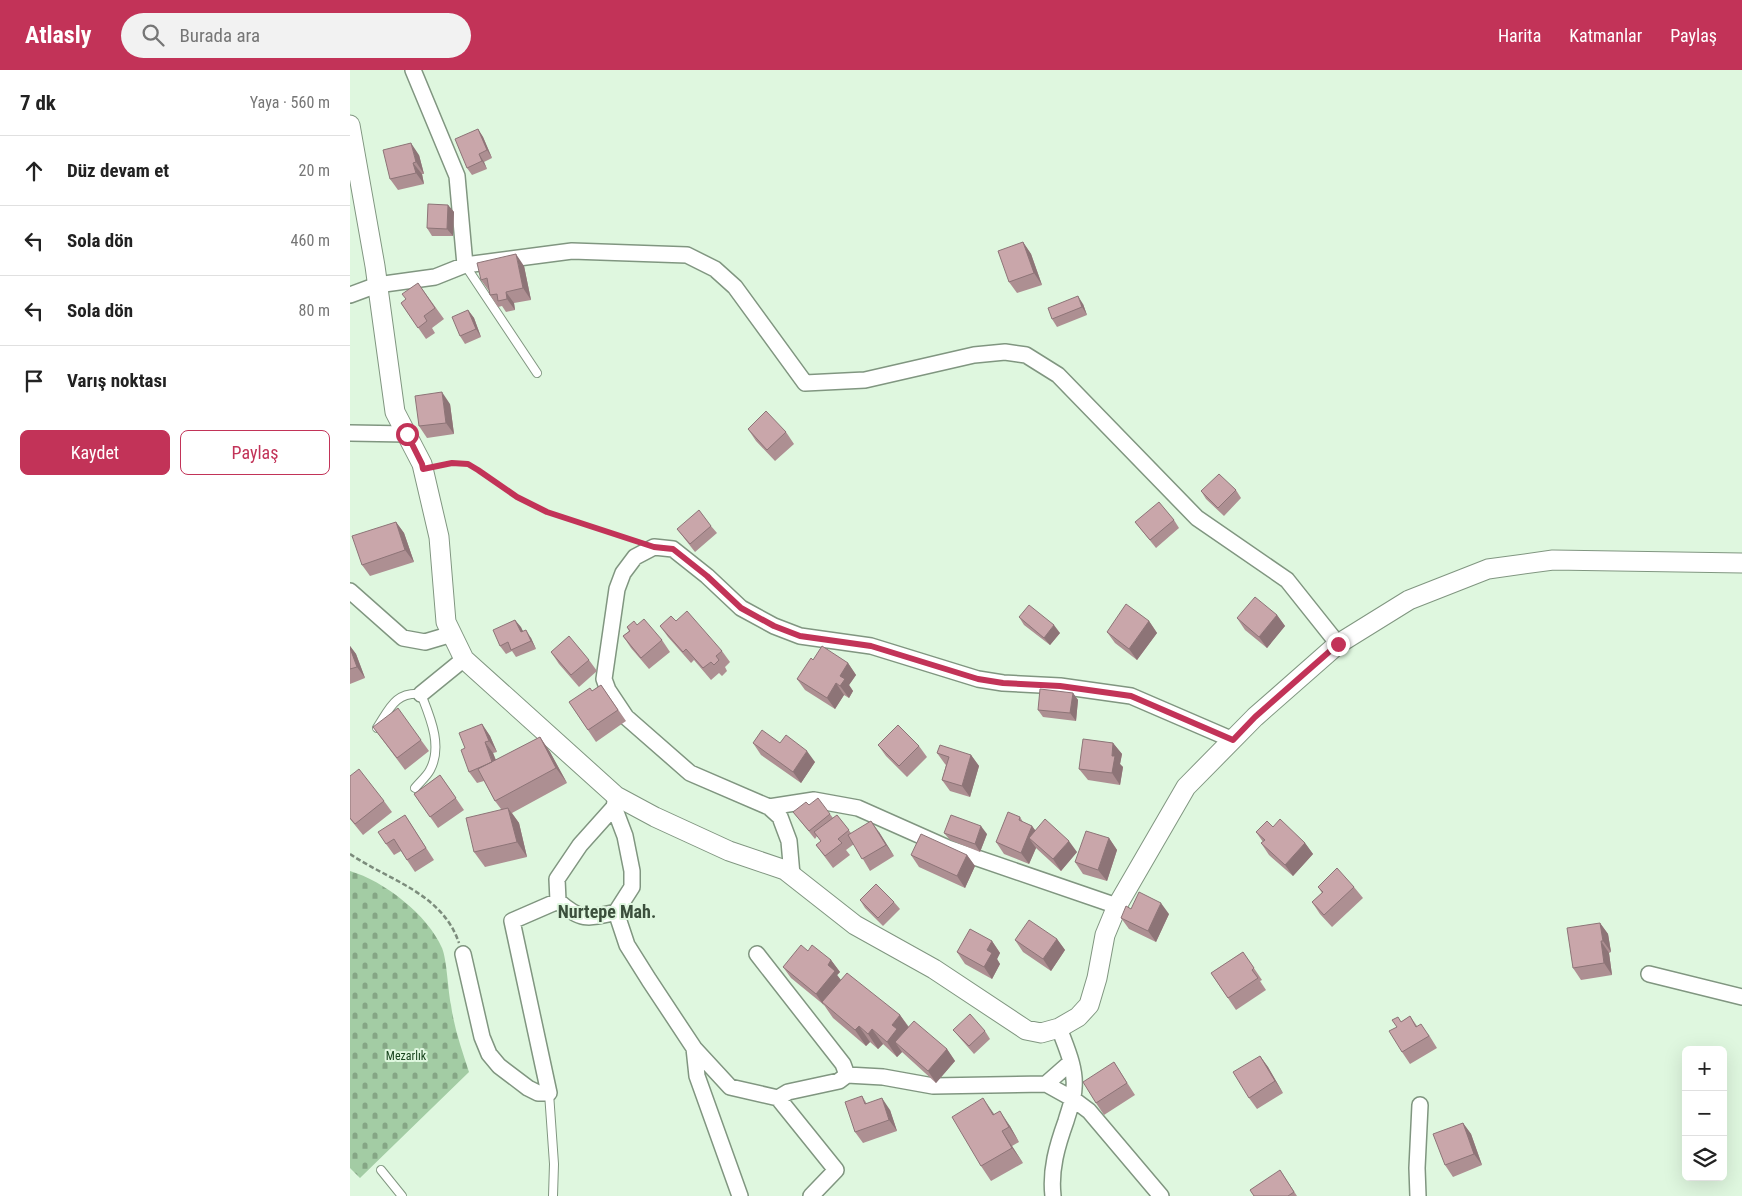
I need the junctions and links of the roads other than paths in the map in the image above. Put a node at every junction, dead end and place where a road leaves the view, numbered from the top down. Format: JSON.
{"nodes":[{"id":1,"x":414,"y":70,"type":"edge"},
{"id":2,"x":350,"y":125,"type":"edge"},
{"id":3,"x":465,"y":265,"type":"junction"},
{"id":4,"x":377,"y":285,"type":"junction"},
{"id":5,"x":350,"y":295,"type":"edge"},
{"id":6,"x":537,"y":373,"type":"dead end"},
{"id":7,"x":350,"y":433,"type":"edge"},
{"id":8,"x":407,"y":434,"type":"junction"},
{"id":9,"x":1742,"y":563,"type":"edge"},
{"id":10,"x":350,"y":591,"type":"edge"},
{"id":11,"x":452,"y":634,"type":"junction"},
{"id":12,"x":1338,"y":644,"type":"junction"},
{"id":13,"x":464,"y":659,"type":"junction"},
{"id":14,"x":421,"y":694,"type":"junction"},
{"id":15,"x":377,"y":728,"type":"edge"},
{"id":16,"x":1233,"y":740,"type":"junction"},
{"id":17,"x":415,"y":788,"type":"dead end"},
{"id":18,"x":615,"y":801,"type":"junction"},
{"id":19,"x":769,"y":807,"type":"junction"},
{"id":20,"x":792,"y":875,"type":"junction"},
{"id":21,"x":558,"y":901,"type":"junction"},
{"id":22,"x":1116,"y":906,"type":"junction"},
{"id":23,"x":616,"y":912,"type":"junction"},
{"id":24,"x":463,"y":954,"type":"road end"},
{"id":25,"x":757,"y":954,"type":"dead end"},
{"id":26,"x":1649,"y":974,"type":"dead end"},
{"id":27,"x":1742,"y":997,"type":"edge"},
{"id":28,"x":1060,"y":1028,"type":"junction"},
{"id":29,"x":694,"y":1048,"type":"junction"},
{"id":30,"x":1071,"y":1062,"type":"junction"},
{"id":31,"x":847,"y":1075,"type":"junction"},
{"id":32,"x":1046,"y":1084,"type":"junction"},
{"id":33,"x":549,"y":1093,"type":"junction"},
{"id":34,"x":778,"y":1098,"type":"junction"},
{"id":35,"x":1073,"y":1099,"type":"junction"},
{"id":36,"x":1420,"y":1105,"type":"dead end"},
{"id":37,"x":380,"y":1170,"type":"dead end"},
{"id":38,"x":402,"y":1196,"type":"edge"},
{"id":39,"x":553,"y":1196,"type":"edge"},
{"id":40,"x":740,"y":1196,"type":"edge"},
{"id":41,"x":811,"y":1196,"type":"edge"},
{"id":42,"x":1053,"y":1196,"type":"edge"},
{"id":43,"x":1161,"y":1196,"type":"edge"},
{"id":44,"x":1418,"y":1196,"type":"edge"}],
"edges":[{"from":1,"to":3,"type":"street"},
{"from":2,"to":4,"type":"street"},
{"from":3,"to":4,"type":"street"},
{"from":3,"to":6,"type":"lane"},
{"from":3,"to":12,"type":"street"},
{"from":4,"to":5,"type":"street"},
{"from":4,"to":8,"type":"street"},
{"from":7,"to":8,"type":"street"},
{"from":8,"to":11,"type":"street"},
{"from":9,"to":12,"type":"street"},
{"from":10,"to":11,"type":"street"},
{"from":11,"to":13,"type":"street"},
{"from":12,"to":16,"type":"street"},
{"from":13,"to":14,"type":"street"},
{"from":13,"to":18,"type":"street"},
{"from":14,"to":15,"type":"lane"},
{"from":14,"to":17,"type":"lane"},
{"from":16,"to":19,"type":"street"},
{"from":16,"to":22,"type":"street"},
{"from":18,"to":20,"type":"street"},
{"from":18,"to":21,"type":"street"},
{"from":18,"to":23,"type":"street"},
{"from":19,"to":20,"type":"street"},
{"from":19,"to":22,"type":"street"},
{"from":20,"to":28,"type":"street"},
{"from":21,"to":23,"type":"street"},
{"from":21,"to":33,"type":"street"},
{"from":22,"to":28,"type":"street"},
{"from":23,"to":29,"type":"street"},
{"from":24,"to":33,"type":"street"},
{"from":25,"to":31,"type":"street"},
{"from":26,"to":27,"type":"street"},
{"from":28,"to":30,"type":"street"},
{"from":29,"to":34,"type":"street"},
{"from":29,"to":40,"type":"street"},
{"from":30,"to":32,"type":"street"},
{"from":30,"to":35,"type":"street"},
{"from":31,"to":32,"type":"street"},
{"from":31,"to":34,"type":"street"},
{"from":32,"to":35,"type":"street"},
{"from":33,"to":39,"type":"lane"},
{"from":34,"to":41,"type":"street"},
{"from":35,"to":42,"type":"street"},
{"from":35,"to":43,"type":"street"},
{"from":36,"to":44,"type":"street"},
{"from":37,"to":38,"type":"lane"}]}
